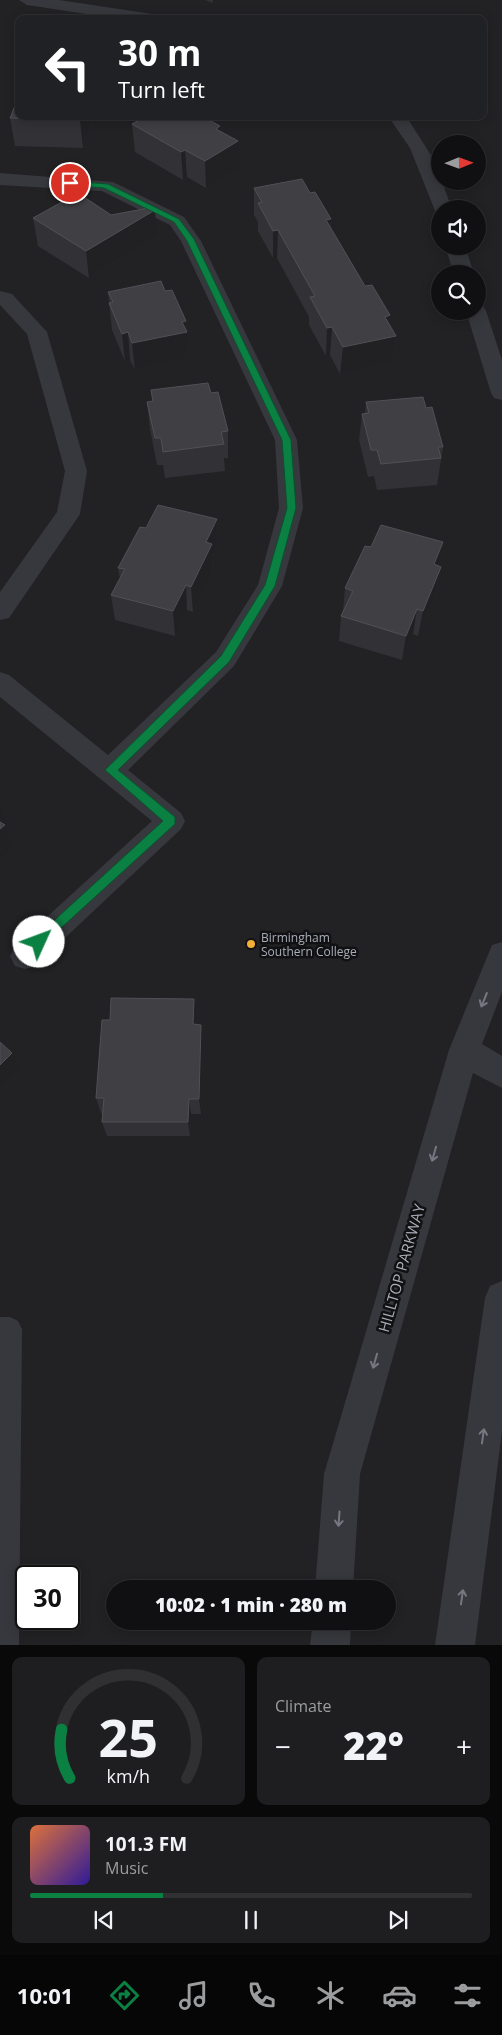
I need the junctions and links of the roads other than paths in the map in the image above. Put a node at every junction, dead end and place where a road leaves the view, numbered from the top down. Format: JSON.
{"nodes":[{"id":1,"x":35,"y":1,"type":"edge"},
{"id":2,"x":126,"y":15,"type":"edge"},
{"id":3,"x":400,"y":120,"type":"edge"},
{"id":4,"x":0,"y":179,"type":"edge"},
{"id":5,"x":440,"y":200,"type":"edge"},
{"id":6,"x":0,"y":297,"type":"edge"},
{"id":7,"x":479,"y":320,"type":"edge"},
{"id":8,"x":502,"y":393,"type":"edge"},
{"id":9,"x":0,"y":611,"type":"edge"},
{"id":10,"x":0,"y":682,"type":"edge"},
{"id":11,"x":110,"y":770,"type":"junction"},
{"id":12,"x":502,"y":955,"type":"edge"},
{"id":13,"x":25,"y":956,"type":"dead end"},
{"id":14,"x":464,"y":1050,"type":"junction"},
{"id":15,"x":502,"y":1072,"type":"edge"},
{"id":16,"x":502,"y":1298,"type":"edge"},
{"id":17,"x":0,"y":1329,"type":"edge"},
{"id":18,"x":335,"y":1580,"type":"edge"},
{"id":19,"x":331,"y":1630,"type":"edge"},
{"id":20,"x":6,"y":1645,"type":"edge"},
{"id":21,"x":330,"y":1645,"type":"edge"},
{"id":22,"x":455,"y":1645,"type":"edge"}],
"edges":[{"from":1,"to":2,"type":"street"},
{"from":3,"to":5,"type":"street"},
{"from":4,"to":11,"type":"street"},
{"from":6,"to":9,"type":"street"},
{"from":7,"to":8,"type":"street"},
{"from":10,"to":11,"type":"street"},
{"from":11,"to":13,"type":"street"},
{"from":12,"to":14,"type":"street","name":"HILLTOP PARKWAY","one_way":true},
{"from":14,"to":15,"type":"street"},
{"from":14,"to":18,"type":"street","name":"HILLTOP PARKWAY","one_way":true},
{"from":22,"to":16,"type":"street","one_way":true},
{"from":17,"to":20,"type":"lane"},
{"from":19,"to":21,"type":"street"}]}
